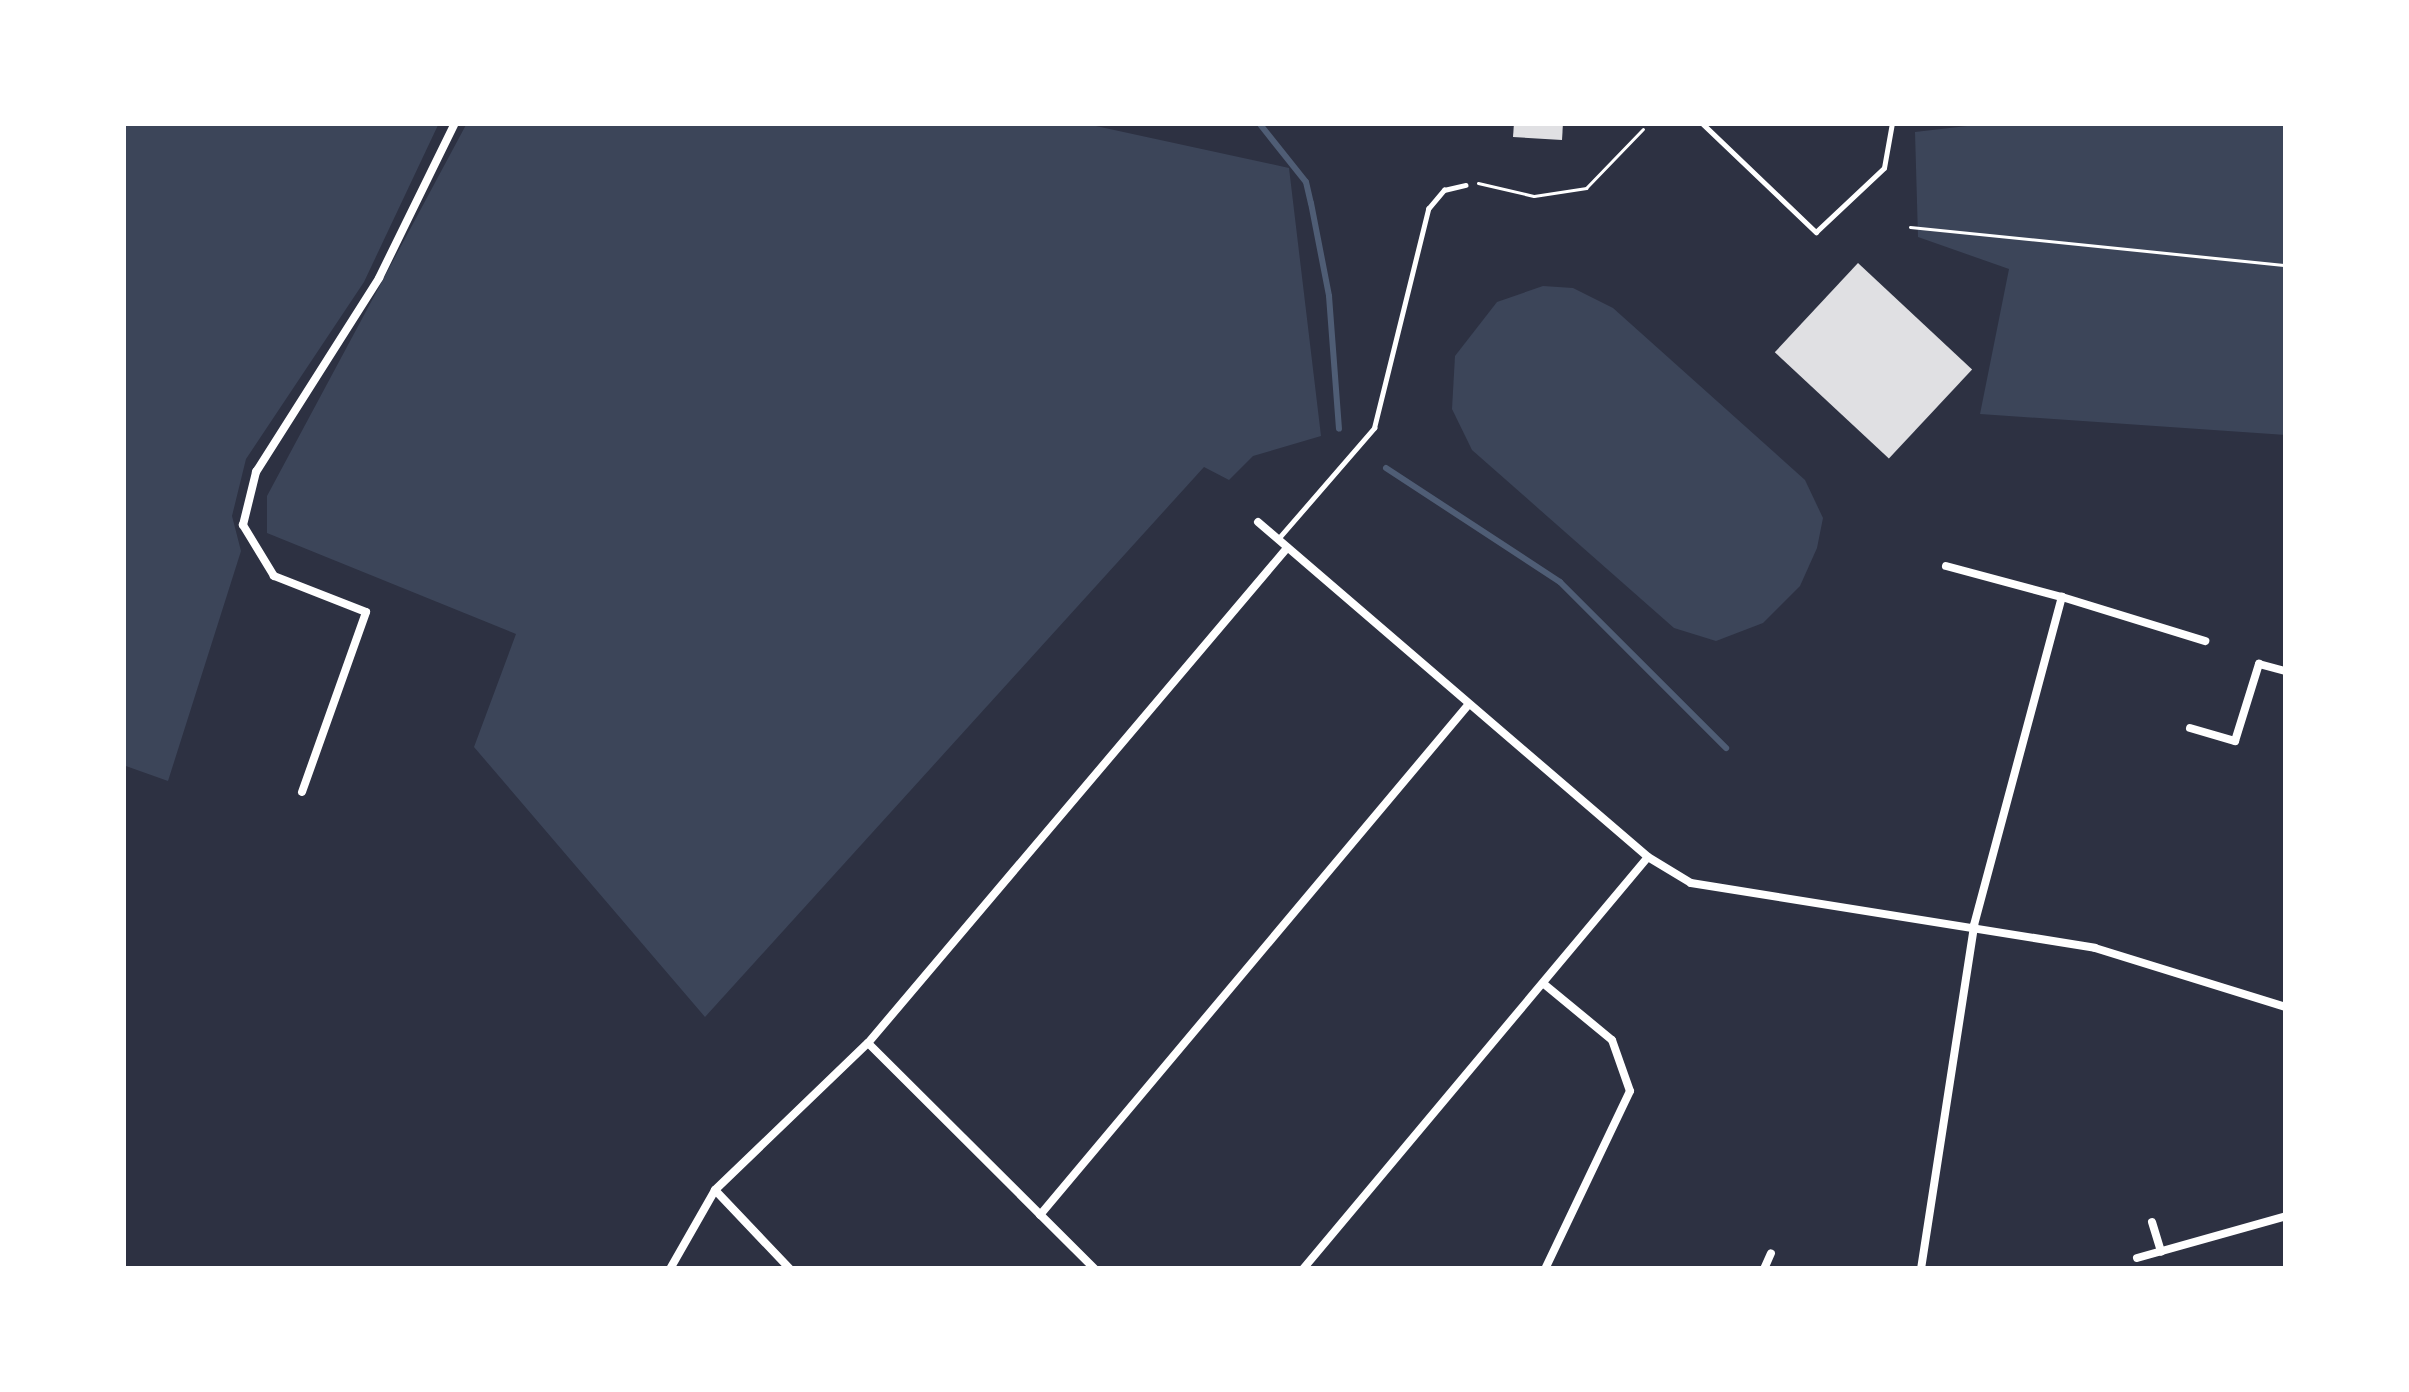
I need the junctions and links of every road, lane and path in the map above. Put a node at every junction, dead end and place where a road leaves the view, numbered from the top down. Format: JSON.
{"nodes":[{"id":1,"x":455,"y":123,"type":"edge"},
{"id":2,"x":1702,"y":123,"type":"edge"},
{"id":3,"x":1892,"y":123,"type":"edge"},
{"id":4,"x":1643,"y":129,"type":"dead end"},
{"id":5,"x":1465,"y":185,"type":"joint"},
{"id":6,"x":1910,"y":227,"type":"dead end"},
{"id":7,"x":2286,"y":265,"type":"edge"},
{"id":8,"x":1258,"y":522,"type":"dead end"},
{"id":9,"x":1278,"y":538,"type":"junction"},
{"id":10,"x":1287,"y":548,"type":"junction"},
{"id":11,"x":1946,"y":566,"type":"dead end"},
{"id":12,"x":2062,"y":597,"type":"junction"},
{"id":13,"x":2205,"y":641,"type":"dead end"},
{"id":14,"x":2286,"y":671,"type":"edge"},
{"id":15,"x":1469,"y":704,"type":"junction"},
{"id":16,"x":2190,"y":728,"type":"dead end"},
{"id":17,"x":302,"y":792,"type":"dead end"},
{"id":18,"x":1648,"y":856,"type":"junction"},
{"id":19,"x":1974,"y":925,"type":"junction"},
{"id":20,"x":1544,"y":984,"type":"junction"},
{"id":21,"x":2286,"y":1007,"type":"edge"},
{"id":22,"x":868,"y":1043,"type":"junction"},
{"id":23,"x":715,"y":1190,"type":"junction"},
{"id":24,"x":1040,"y":1215,"type":"junction"},
{"id":25,"x":2286,"y":1216,"type":"edge"},
{"id":26,"x":2152,"y":1222,"type":"dead end"},
{"id":27,"x":2161,"y":1252,"type":"junction"},
{"id":28,"x":1772,"y":1253,"type":"dead end"},
{"id":29,"x":2137,"y":1258,"type":"dead end"},
{"id":30,"x":670,"y":1269,"type":"edge"},
{"id":31,"x":790,"y":1269,"type":"edge"},
{"id":32,"x":1095,"y":1269,"type":"edge"},
{"id":33,"x":1303,"y":1269,"type":"edge"},
{"id":34,"x":1545,"y":1269,"type":"edge"},
{"id":35,"x":1764,"y":1269,"type":"edge"},
{"id":36,"x":1921,"y":1269,"type":"edge"}],
"edges":[{"from":1,"to":17,"type":"street"},
{"from":2,"to":3,"type":"lane"},
{"from":4,"to":5,"type":"path"},
{"from":5,"to":9,"type":"lane"},
{"from":6,"to":7,"type":"path"},
{"from":8,"to":9,"type":"street"},
{"from":9,"to":10,"type":"street"},
{"from":10,"to":15,"type":"street"},
{"from":10,"to":22,"type":"street"},
{"from":11,"to":12,"type":"street"},
{"from":12,"to":13,"type":"street"},
{"from":12,"to":19,"type":"street"},
{"from":14,"to":16,"type":"street"},
{"from":15,"to":18,"type":"street"},
{"from":15,"to":24,"type":"street"},
{"from":18,"to":19,"type":"street"},
{"from":18,"to":20,"type":"street"},
{"from":19,"to":21,"type":"street"},
{"from":19,"to":36,"type":"street"},
{"from":20,"to":33,"type":"street"},
{"from":20,"to":34,"type":"street"},
{"from":22,"to":23,"type":"street"},
{"from":22,"to":24,"type":"street"},
{"from":23,"to":30,"type":"street"},
{"from":23,"to":31,"type":"street"},
{"from":24,"to":32,"type":"street"},
{"from":25,"to":27,"type":"street"},
{"from":26,"to":27,"type":"street"},
{"from":27,"to":29,"type":"street"},
{"from":28,"to":35,"type":"street"}]}
